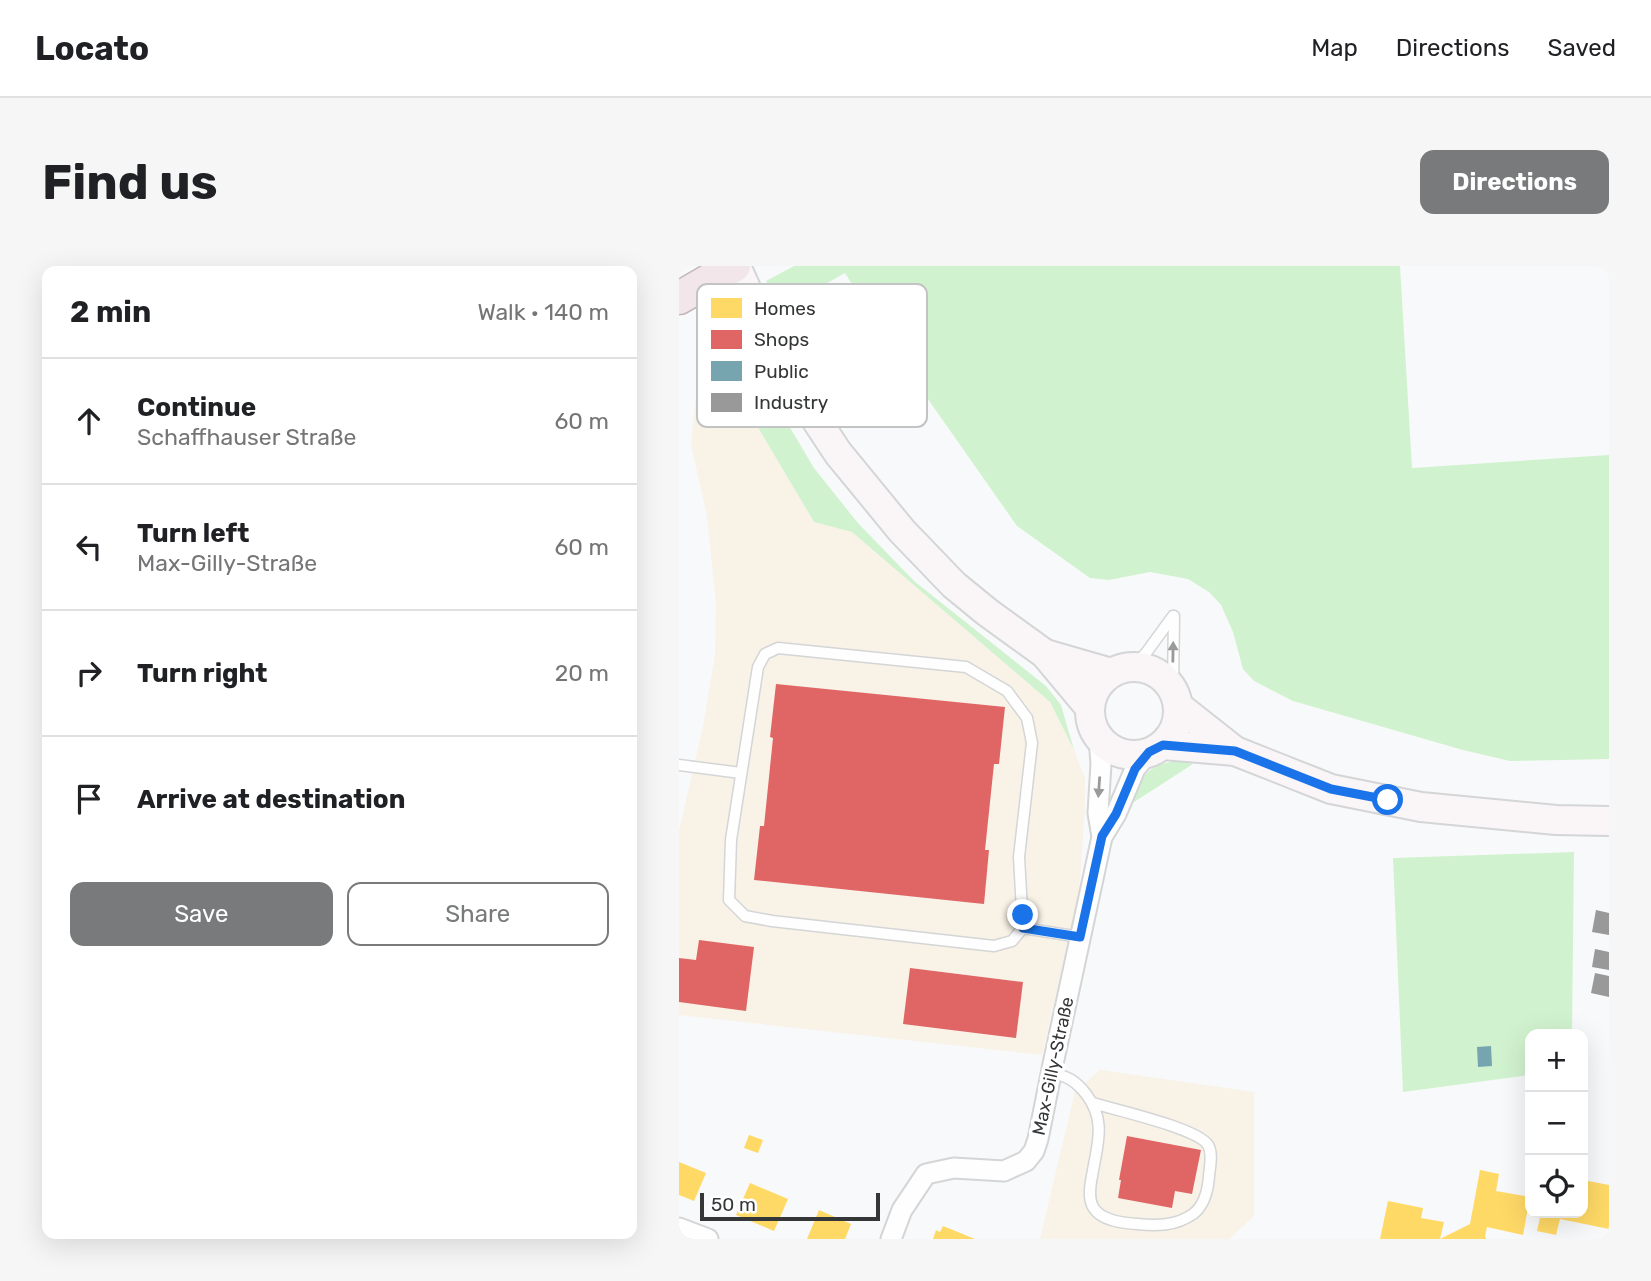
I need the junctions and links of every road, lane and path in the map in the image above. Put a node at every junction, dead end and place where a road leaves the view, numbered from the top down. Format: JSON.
{"nodes":[{"id":1,"x":735,"y":266,"type":"edge"},
{"id":2,"x":703,"y":284,"type":"edge"},
{"id":3,"x":743,"y":284,"type":"edge"},
{"id":4,"x":691,"y":291,"type":"edge"},
{"id":5,"x":679,"y":317,"type":"edge"},
{"id":6,"x":821,"y":427,"type":"edge"},
{"id":7,"x":1045,"y":654,"type":"junction"},
{"id":8,"x":1122,"y":670,"type":"junction"},
{"id":9,"x":1176,"y":697,"type":"junction"},
{"id":10,"x":1090,"y":708,"type":"junction"},
{"id":11,"x":1099,"y":738,"type":"junction"},
{"id":12,"x":1156,"y":748,"type":"junction"},
{"id":13,"x":1235,"y":751,"type":"junction"},
{"id":14,"x":679,"y":765,"type":"edge"},
{"id":15,"x":741,"y":773,"type":"junction"},
{"id":16,"x":1609,"y":821,"type":"edge"},
{"id":17,"x":1102,"y":836,"type":"junction"},
{"id":18,"x":1023,"y":928,"type":"junction"},
{"id":19,"x":1080,"y":937,"type":"junction"},
{"id":20,"x":1051,"y":1072,"type":"junction"},
{"id":21,"x":1093,"y":1103,"type":"junction"},
{"id":22,"x":679,"y":1228,"type":"edge"},
{"id":23,"x":708,"y":1239,"type":"edge"},
{"id":24,"x":891,"y":1239,"type":"edge"}],
"edges":[{"from":1,"to":2,"type":"highway"},
{"from":1,"to":3,"type":"main road"},
{"from":4,"to":5,"type":"highway"},
{"from":6,"to":7,"type":"main road"},
{"from":7,"to":8,"type":"main road"},
{"from":7,"to":10,"type":"main road"},
{"from":8,"to":9,"type":"main road"},
{"from":9,"to":8,"type":"lane","one_way":true},
{"from":8,"to":10,"type":"main road"},
{"from":9,"to":12,"type":"main road"},
{"from":9,"to":13,"type":"main road"},
{"from":10,"to":11,"type":"main road"},
{"from":11,"to":12,"type":"main road"},
{"from":11,"to":17,"type":"street","name":"Max-Gilly-Straße","one_way":true},
{"from":12,"to":13,"type":"main road"},
{"from":12,"to":17,"type":"street","name":"Max-Gilly-Straße"},
{"from":13,"to":16,"type":"main road"},
{"from":14,"to":15,"type":"lane"},
{"from":15,"to":18,"type":"lane"},
{"from":15,"to":18,"type":"lane"},
{"from":17,"to":19,"type":"street","name":"Max-Gilly-Straße"},
{"from":18,"to":19,"type":"lane"},
{"from":19,"to":20,"type":"street","name":"Max-Gilly-Straße"},
{"from":20,"to":21,"type":"lane"},
{"from":20,"to":24,"type":"street","name":"Max-Gilly-Straße"},
{"from":21,"to":21,"type":"lane"},
{"from":22,"to":23,"type":"street"}]}
